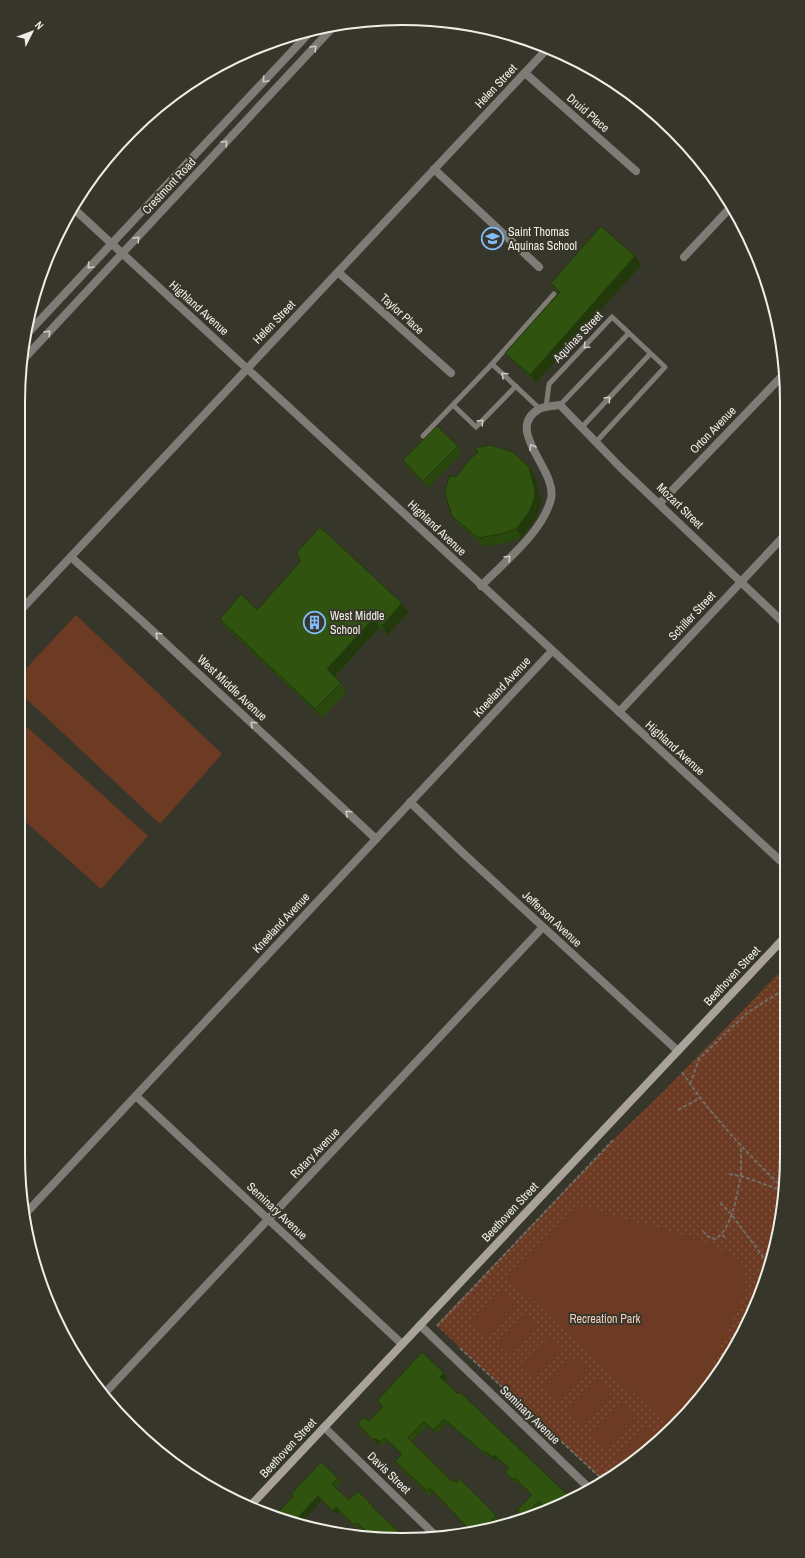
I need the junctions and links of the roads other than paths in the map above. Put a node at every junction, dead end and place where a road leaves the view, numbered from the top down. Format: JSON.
{"nodes":[{"id":1,"x":328,"y":32,"type":"edge"},
{"id":2,"x":304,"y":38,"type":"edge"},
{"id":3,"x":544,"y":53,"type":"edge"},
{"id":4,"x":524,"y":73,"type":"junction"},
{"id":5,"x":434,"y":169,"type":"junction"},
{"id":6,"x":636,"y":171,"type":"dead end"},
{"id":7,"x":727,"y":211,"type":"edge"},
{"id":8,"x":77,"y":212,"type":"edge"},
{"id":9,"x":111,"y":244,"type":"junction"},
{"id":10,"x":122,"y":254,"type":"junction"},
{"id":11,"x":684,"y":257,"type":"dead end"},
{"id":12,"x":539,"y":267,"type":"dead end"},
{"id":13,"x":338,"y":272,"type":"junction"},
{"id":14,"x":554,"y":294,"type":"edge"},
{"id":15,"x":32,"y":327,"type":"edge"},
{"id":16,"x":628,"y":334,"type":"junction"},
{"id":17,"x":650,"y":354,"type":"junction"},
{"id":18,"x":28,"y":355,"type":"edge"},
{"id":19,"x":492,"y":364,"type":"junction"},
{"id":20,"x":247,"y":367,"type":"junction"},
{"id":21,"x":451,"y":373,"type":"dead end"},
{"id":22,"x":779,"y":379,"type":"edge"},
{"id":23,"x":516,"y":386,"type":"junction"},
{"id":24,"x":453,"y":405,"type":"junction"},
{"id":25,"x":560,"y":405,"type":"junction"},
{"id":26,"x":543,"y":408,"type":"junction"},
{"id":27,"x":582,"y":428,"type":"junction"},
{"id":28,"x":423,"y":436,"type":"dead end"},
{"id":29,"x":596,"y":442,"type":"junction"},
{"id":30,"x":660,"y":503,"type":"junction"},
{"id":31,"x":780,"y":540,"type":"edge"},
{"id":32,"x":71,"y":557,"type":"junction"},
{"id":33,"x":741,"y":581,"type":"junction"},
{"id":34,"x":481,"y":586,"type":"junction"},
{"id":35,"x":25,"y":606,"type":"edge"},
{"id":36,"x":780,"y":619,"type":"edge"},
{"id":37,"x":552,"y":651,"type":"junction"},
{"id":38,"x":619,"y":712,"type":"junction"},
{"id":39,"x":410,"y":802,"type":"junction"},
{"id":40,"x":376,"y":839,"type":"junction"},
{"id":41,"x":780,"y":860,"type":"edge"},
{"id":42,"x":543,"y":927,"type":"junction"},
{"id":43,"x":780,"y":943,"type":"edge"},
{"id":44,"x":678,"y":1051,"type":"junction"},
{"id":45,"x":136,"y":1096,"type":"junction"},
{"id":46,"x":29,"y":1210,"type":"edge"},
{"id":47,"x":268,"y":1220,"type":"junction"},
{"id":48,"x":420,"y":1325,"type":"junction"},
{"id":49,"x":402,"y":1344,"type":"junction"},
{"id":50,"x":107,"y":1390,"type":"edge"},
{"id":51,"x":324,"y":1427,"type":"junction"},
{"id":52,"x":586,"y":1485,"type":"edge"},
{"id":53,"x":254,"y":1502,"type":"edge"},
{"id":54,"x":431,"y":1532,"type":"edge"}],
"edges":[{"from":10,"to":1,"type":"street","name":"Crestmont Road","one_way":true},
{"from":2,"to":9,"type":"street","name":"Crestmont Road","one_way":true},
{"from":3,"to":4,"type":"street","name":"Helen Street"},
{"from":4,"to":5,"type":"street","name":"Helen Street"},
{"from":4,"to":6,"type":"street","name":"Druid Place"},
{"from":5,"to":12,"type":"street"},
{"from":5,"to":13,"type":"street","name":"Helen Street"},
{"from":7,"to":11,"type":"street"},
{"from":8,"to":9,"type":"street","name":"Highland Avenue"},
{"from":9,"to":10,"type":"street","name":"Highland Avenue"},
{"from":9,"to":15,"type":"street","name":"Crestmont Road","one_way":true},
{"from":18,"to":10,"type":"street","name":"Crestmont Road","one_way":true},
{"from":10,"to":20,"type":"street","name":"Highland Avenue"},
{"from":13,"to":20,"type":"street","name":"Helen Street"},
{"from":13,"to":21,"type":"street","name":"Taylor Place"},
{"from":14,"to":19,"type":"lane"},
{"from":16,"to":17,"type":"lane","name":"Aquinas Street"},
{"from":16,"to":25,"type":"lane"},
{"from":16,"to":26,"type":"lane","name":"Aquinas Street","one_way":true},
{"from":27,"to":17,"type":"lane","one_way":true},
{"from":17,"to":29,"type":"lane","name":"Aquinas Street"},
{"from":23,"to":19,"type":"lane","one_way":true},
{"from":19,"to":24,"type":"lane"},
{"from":20,"to":32,"type":"street","name":"Helen Street"},
{"from":20,"to":34,"type":"street","name":"Highland Avenue"},
{"from":22,"to":30,"type":"street","name":"Orton Avenue"},
{"from":24,"to":23,"type":"lane","one_way":true},
{"from":23,"to":26,"type":"lane"},
{"from":24,"to":28,"type":"lane"},
{"from":25,"to":26,"type":"street"},
{"from":25,"to":27,"type":"street","name":"Mozart Street"},
{"from":34,"to":26,"type":"street","one_way":true},
{"from":27,"to":29,"type":"street","name":"Mozart Street"},
{"from":29,"to":30,"type":"street","name":"Mozart Street"},
{"from":30,"to":33,"type":"street","name":"Mozart Street"},
{"from":31,"to":33,"type":"street","name":"Schiller Street"},
{"from":32,"to":35,"type":"street","name":"Helen Street"},
{"from":40,"to":32,"type":"street","name":"West Middle Avenue","one_way":true},
{"from":33,"to":36,"type":"street","name":"Mozart Street"},
{"from":33,"to":38,"type":"street","name":"Schiller Street"},
{"from":34,"to":37,"type":"street","name":"Highland Avenue"},
{"from":37,"to":38,"type":"street","name":"Highland Avenue"},
{"from":37,"to":39,"type":"street","name":"Kneeland Avenue"},
{"from":38,"to":41,"type":"street","name":"Highland Avenue"},
{"from":39,"to":40,"type":"street","name":"Kneeland Avenue"},
{"from":39,"to":42,"type":"street","name":"Jefferson Avenue"},
{"from":40,"to":45,"type":"street","name":"Kneeland Avenue"},
{"from":42,"to":44,"type":"street","name":"Jefferson Avenue"},
{"from":42,"to":47,"type":"street","name":"Rotary Avenue"},
{"from":43,"to":44,"type":"street","name":"Beethoven Street"},
{"from":44,"to":48,"type":"street","name":"Beethoven Street"},
{"from":45,"to":46,"type":"street","name":"Kneeland Avenue"},
{"from":45,"to":47,"type":"street","name":"Seminary Avenue"},
{"from":47,"to":49,"type":"street","name":"Seminary Avenue"},
{"from":47,"to":50,"type":"street","name":"Rotary Avenue"},
{"from":48,"to":49,"type":"street","name":"Beethoven Street"},
{"from":48,"to":52,"type":"street","name":"Seminary Avenue"},
{"from":49,"to":51,"type":"street","name":"Beethoven Street"},
{"from":51,"to":53,"type":"street","name":"Beethoven Street"},
{"from":51,"to":54,"type":"street","name":"Davis Street"}]}
